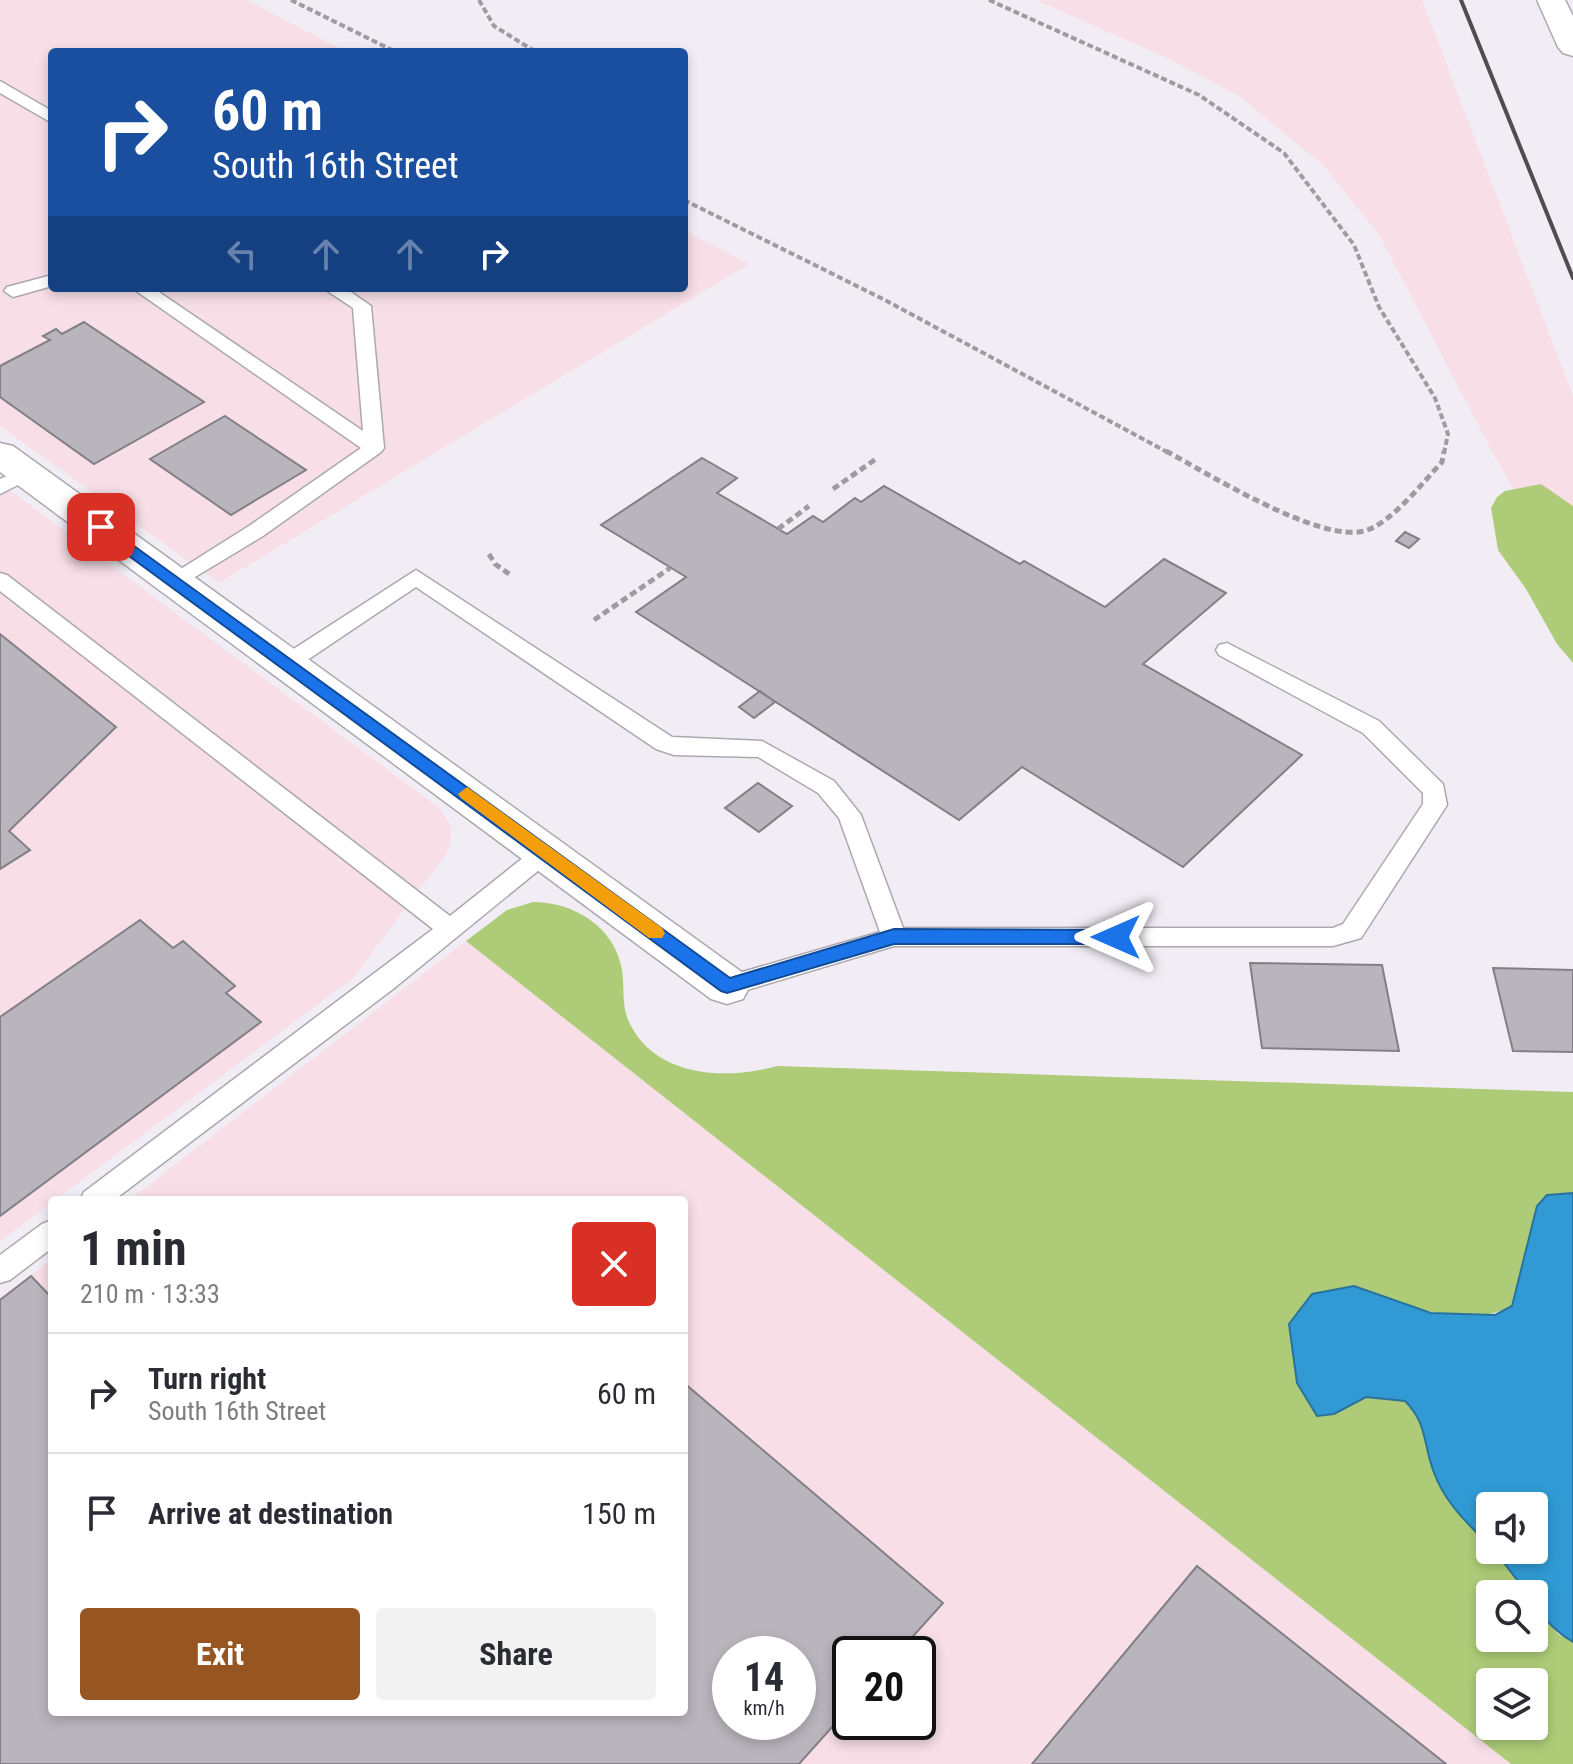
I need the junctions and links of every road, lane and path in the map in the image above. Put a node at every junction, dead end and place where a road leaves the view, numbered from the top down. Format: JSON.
{"nodes":[{"id":1,"x":291,"y":0,"type":"edge"},
{"id":2,"x":479,"y":0,"type":"edge"},
{"id":3,"x":989,"y":0,"type":"edge"},
{"id":4,"x":1551,"y":0,"type":"edge"},
{"id":5,"x":1573,"y":47,"type":"edge"},
{"id":6,"x":388,"y":48,"type":"edge"},
{"id":7,"x":530,"y":48,"type":"edge"},
{"id":8,"x":0,"y":86,"type":"edge"},
{"id":9,"x":48,"y":116,"type":"edge"},
{"id":10,"x":688,"y":202,"type":"edge"},
{"id":11,"x":48,"y":281,"type":"edge"},
{"id":12,"x":4,"y":291,"type":"edge"},
{"id":13,"x":147,"y":292,"type":"edge"},
{"id":14,"x":339,"y":292,"type":"edge"},
{"id":15,"x":374,"y":448,"type":"junction"},
{"id":16,"x":876,"y":459,"type":"dead end"},
{"id":17,"x":9,"y":472,"type":"edge"},
{"id":18,"x":833,"y":489,"type":"dead end"},
{"id":19,"x":809,"y":506,"type":"dead end"},
{"id":20,"x":778,"y":529,"type":"dead end"},
{"id":21,"x":489,"y":554,"type":"dead end"},
{"id":22,"x":670,"y":568,"type":"dead end"},
{"id":23,"x":512,"y":576,"type":"dead end"},
{"id":24,"x":0,"y":580,"type":"edge"},
{"id":25,"x":175,"y":582,"type":"junction"},
{"id":26,"x":594,"y":620,"type":"dead end"},
{"id":27,"x":1227,"y":650,"type":"dead end"},
{"id":28,"x":286,"y":664,"type":"junction"},
{"id":29,"x":547,"y":851,"type":"junction"},
{"id":30,"x":450,"y":929,"type":"junction"},
{"id":31,"x":894,"y":937,"type":"junction"},
{"id":32,"x":727,"y":986,"type":"joint"},
{"id":33,"x":99,"y":1196,"type":"edge"},
{"id":34,"x":48,"y":1235,"type":"edge"},
{"id":35,"x":0,"y":1271,"type":"edge"}],
"edges":[{"from":1,"to":6,"type":"path"},
{"from":2,"to":7,"type":"path"},
{"from":3,"to":10,"type":"path"},
{"from":4,"to":5,"type":"street"},
{"from":8,"to":9,"type":"lane"},
{"from":11,"to":12,"type":"lane"},
{"from":13,"to":15,"type":"lane"},
{"from":14,"to":15,"type":"lane"},
{"from":15,"to":25,"type":"lane"},
{"from":16,"to":18,"type":"path"},
{"from":17,"to":25,"type":"street"},
{"from":19,"to":20,"type":"path"},
{"from":21,"to":23,"type":"path"},
{"from":22,"to":26,"type":"path"},
{"from":24,"to":30,"type":"lane"},
{"from":25,"to":28,"type":"street"},
{"from":27,"to":31,"type":"lane"},
{"from":28,"to":29,"type":"street"},
{"from":28,"to":31,"type":"lane"},
{"from":29,"to":30,"type":"lane"},
{"from":29,"to":32,"type":"street"},
{"from":30,"to":33,"type":"lane"},
{"from":31,"to":32,"type":"lane"},
{"from":34,"to":35,"type":"lane"}]}
